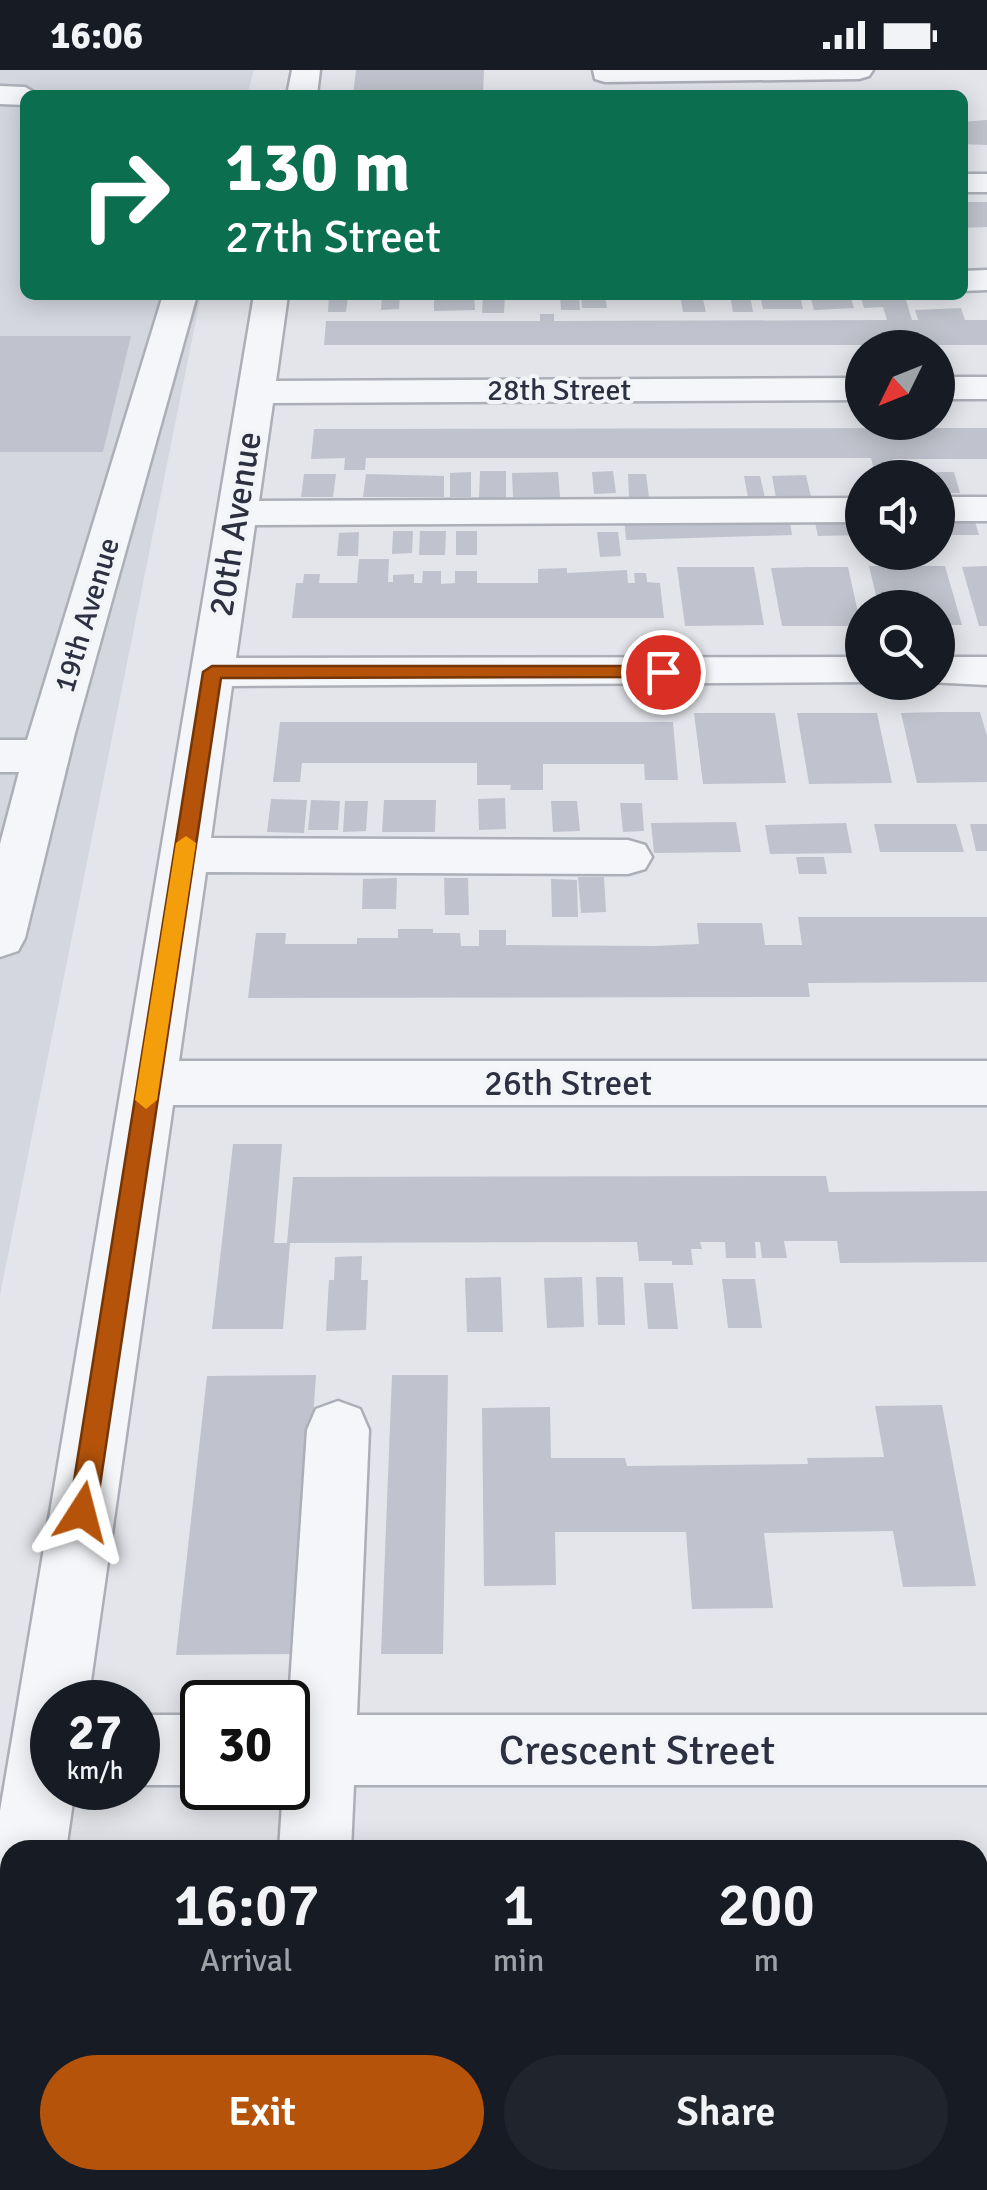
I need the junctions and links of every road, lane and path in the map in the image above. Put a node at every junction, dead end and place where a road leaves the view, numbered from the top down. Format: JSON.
{"nodes":[{"id":1,"x":860,"y":70,"type":"edge"},
{"id":2,"x":605,"y":72,"type":"dead end"},
{"id":3,"x":179,"y":300,"type":"edge"},
{"id":4,"x":270,"y":300,"type":"edge"},
{"id":5,"x":955,"y":388,"type":"edge"},
{"id":6,"x":987,"y":388,"type":"edge"},
{"id":7,"x":845,"y":389,"type":"edge"},
{"id":8,"x":256,"y":392,"type":"junction"},
{"id":9,"x":987,"y":509,"type":"edge"},
{"id":10,"x":845,"y":510,"type":"edge"},
{"id":11,"x":955,"y":510,"type":"edge"},
{"id":12,"x":237,"y":513,"type":"junction"},
{"id":13,"x":845,"y":671,"type":"edge"},
{"id":14,"x":955,"y":671,"type":"edge"},
{"id":15,"x":987,"y":671,"type":"edge"},
{"id":16,"x":212,"y":672,"type":"junction"},
{"id":17,"x":0,"y":756,"type":"edge"},
{"id":18,"x":47,"y":756,"type":"junction"},
{"id":19,"x":184,"y":855,"type":"junction"},
{"id":20,"x":628,"y":857,"type":"dead end"},
{"id":21,"x":0,"y":938,"type":"edge"},
{"id":22,"x":149,"y":1083,"type":"junction"},
{"id":23,"x":987,"y":1083,"type":"edge"},
{"id":24,"x":338,"y":1430,"type":"dead end"},
{"id":25,"x":58,"y":1680,"type":"edge"},
{"id":26,"x":310,"y":1694,"type":"edge"},
{"id":27,"x":987,"y":1750,"type":"edge"},
{"id":28,"x":310,"y":1751,"type":"edge"},
{"id":29,"x":37,"y":1810,"type":"edge"},
{"id":30,"x":310,"y":1810,"type":"edge"},
{"id":31,"x":32,"y":1840,"type":"edge"},
{"id":32,"x":313,"y":1840,"type":"edge"}],
"edges":[{"from":1,"to":2,"type":"street"},
{"from":3,"to":18,"type":"street","name":"19th Avenue"},
{"from":4,"to":8,"type":"street","name":"20th Avenue"},
{"from":5,"to":6,"type":"street"},
{"from":7,"to":8,"type":"street","name":"28th Street"},
{"from":8,"to":12,"type":"street","name":"20th Avenue"},
{"from":9,"to":11,"type":"street"},
{"from":10,"to":12,"type":"street"},
{"from":12,"to":16,"type":"street","name":"20th Avenue"},
{"from":13,"to":16,"type":"street"},
{"from":14,"to":15,"type":"street"},
{"from":16,"to":19,"type":"street","name":"20th Avenue"},
{"from":17,"to":18,"type":"street"},
{"from":18,"to":21,"type":"street","name":"19th Avenue"},
{"from":19,"to":20,"type":"street"},
{"from":19,"to":22,"type":"street","name":"20th Avenue"},
{"from":22,"to":23,"type":"street","name":"26th Street"},
{"from":22,"to":25,"type":"street","name":"20th Avenue"},
{"from":24,"to":26,"type":"street"},
{"from":27,"to":28,"type":"street","name":"Crescent Street"},
{"from":29,"to":31,"type":"street","name":"20th Avenue"},
{"from":30,"to":32,"type":"street"}]}
